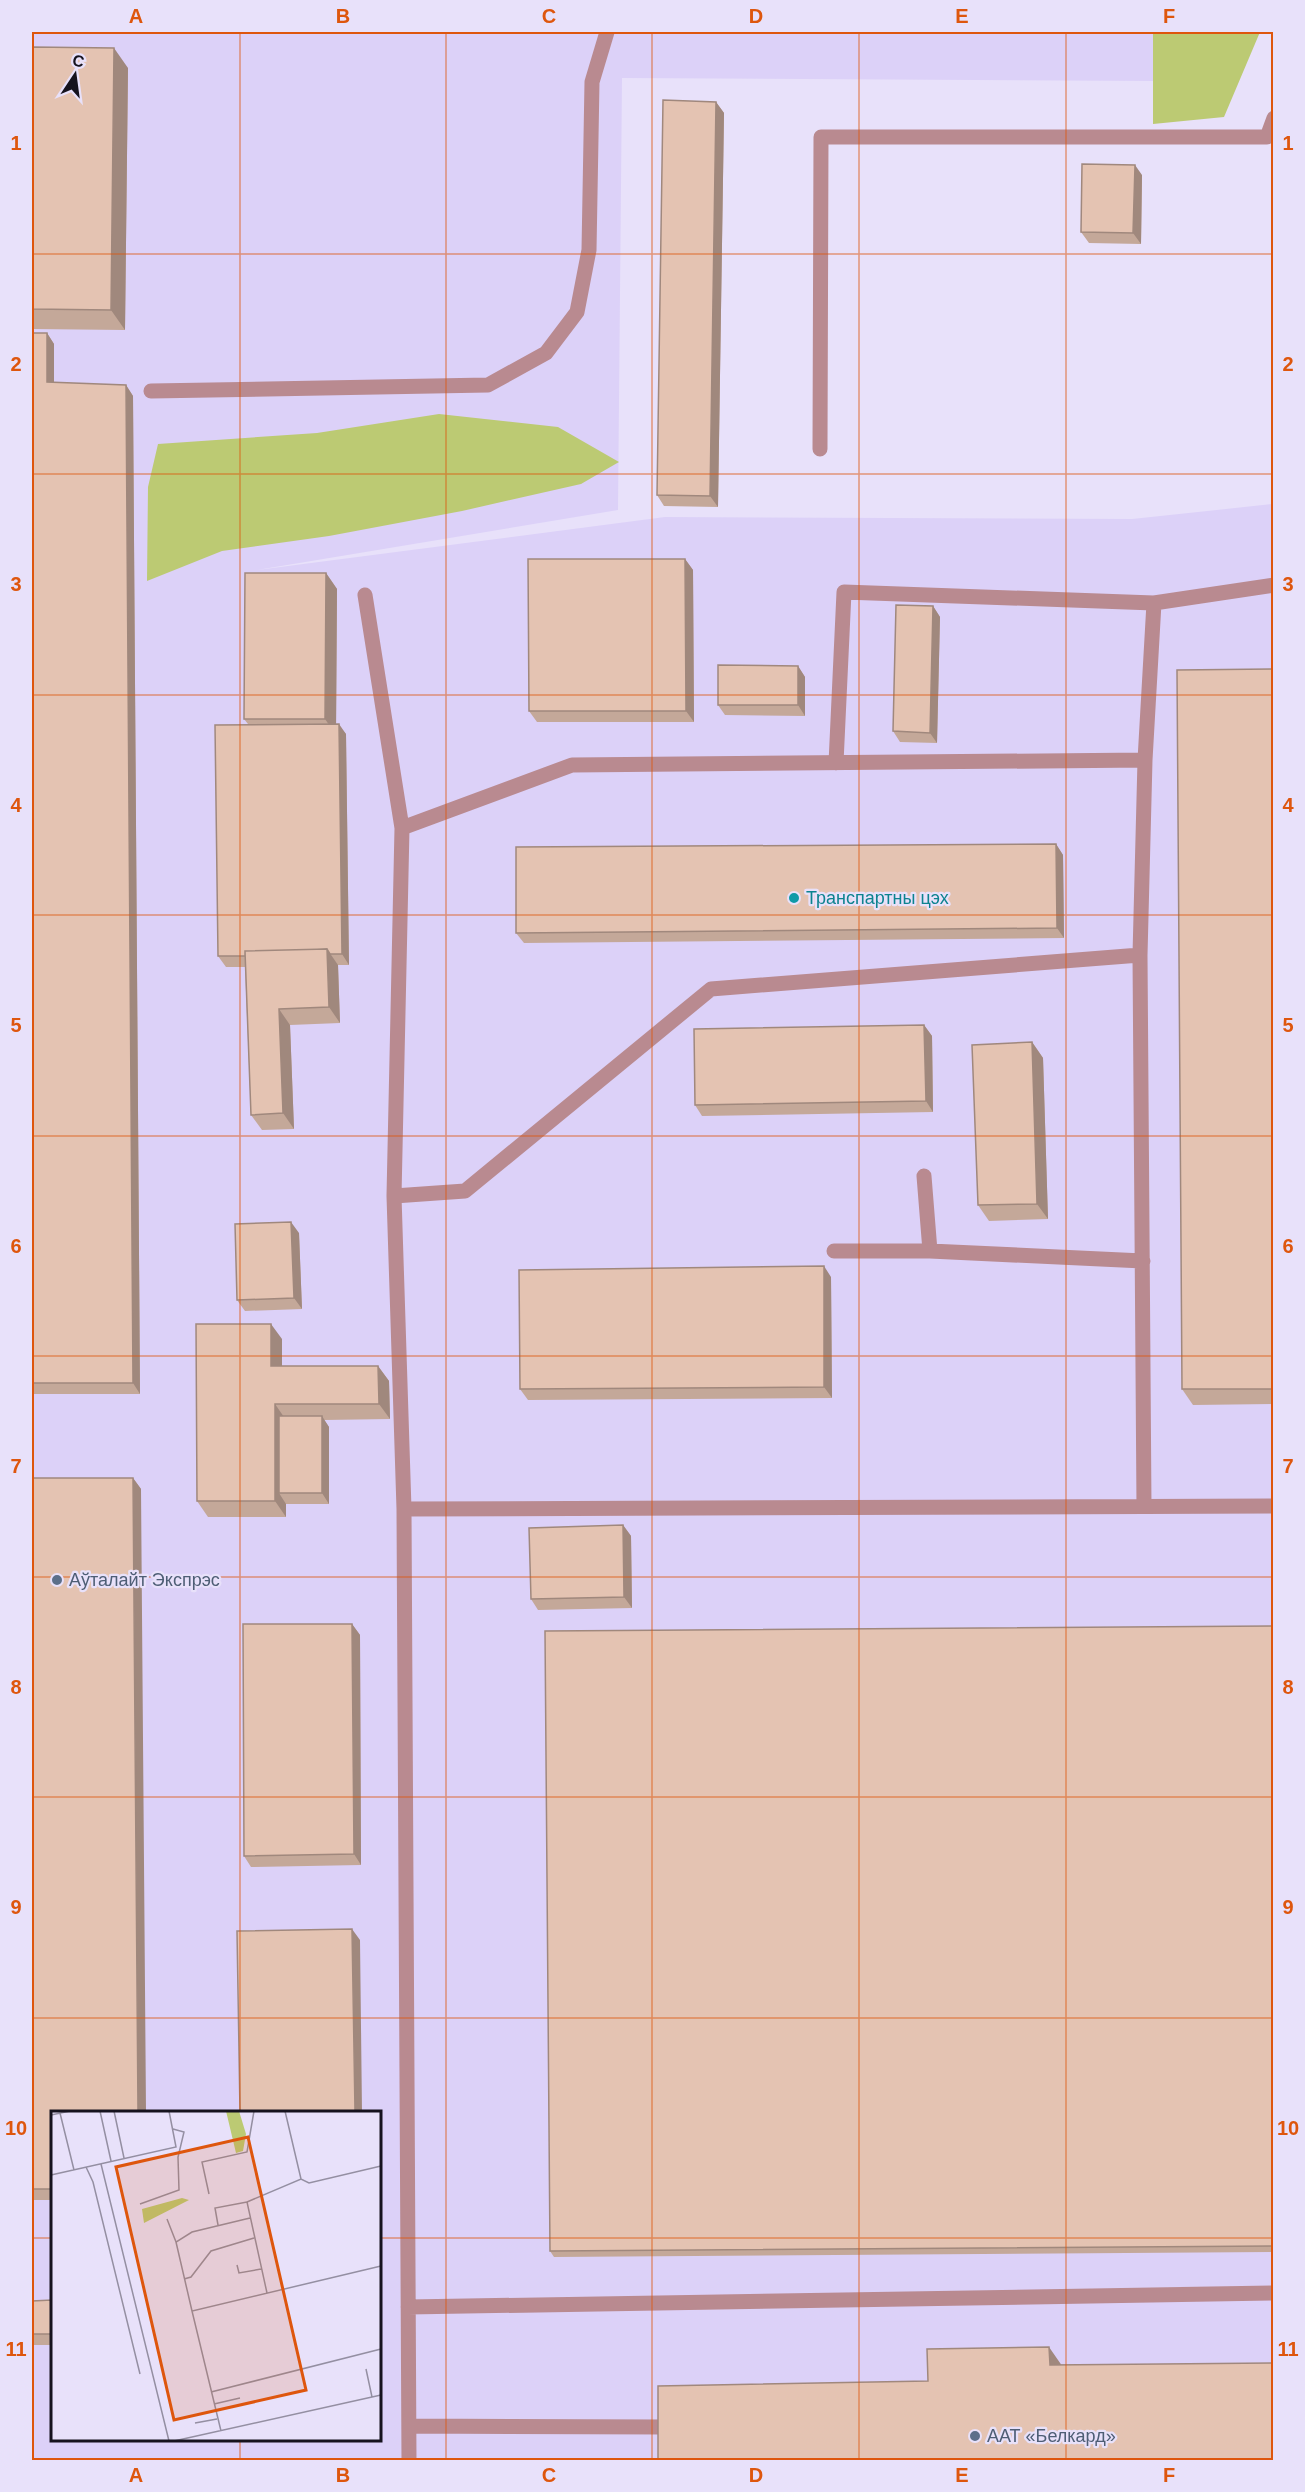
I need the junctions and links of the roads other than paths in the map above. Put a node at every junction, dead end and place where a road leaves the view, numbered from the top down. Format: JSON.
{"nodes":[{"id":1,"x":607,"y":32,"type":"edge"},
{"id":2,"x":1274,"y":118,"type":"edge"},
{"id":3,"x":152,"y":391,"type":"dead end"},
{"id":4,"x":820,"y":448,"type":"dead end"},
{"id":5,"x":1274,"y":585,"type":"edge"},
{"id":6,"x":365,"y":595,"type":"dead end"},
{"id":7,"x":1154,"y":603,"type":"junction"},
{"id":8,"x":1145,"y":760,"type":"junction"},
{"id":9,"x":836,"y":763,"type":"junction"},
{"id":10,"x":402,"y":828,"type":"junction"},
{"id":11,"x":1140,"y":955,"type":"junction"},
{"id":12,"x":924,"y":1176,"type":"dead end"},
{"id":13,"x":394,"y":1196,"type":"junction"},
{"id":14,"x":834,"y":1251,"type":"dead end"},
{"id":15,"x":930,"y":1251,"type":"junction"},
{"id":16,"x":1143,"y":1261,"type":"junction"},
{"id":17,"x":1144,"y":1506,"type":"junction"},
{"id":18,"x":1274,"y":1506,"type":"edge"},
{"id":19,"x":404,"y":1509,"type":"junction"},
{"id":20,"x":1274,"y":2293,"type":"edge"},
{"id":21,"x":408,"y":2307,"type":"junction"},
{"id":22,"x":409,"y":2426,"type":"junction"},
{"id":23,"x":665,"y":2427,"type":"edge"},
{"id":24,"x":409,"y":2460,"type":"edge"}],
"edges":[{"from":1,"to":3,"type":"lane"},
{"from":2,"to":4,"type":"lane"},
{"from":5,"to":7,"type":"lane"},
{"from":6,"to":10,"type":"lane"},
{"from":7,"to":8,"type":"lane"},
{"from":7,"to":9,"type":"lane"},
{"from":8,"to":9,"type":"lane"},
{"from":8,"to":11,"type":"lane"},
{"from":9,"to":10,"type":"lane"},
{"from":10,"to":13,"type":"lane"},
{"from":11,"to":13,"type":"lane"},
{"from":11,"to":16,"type":"lane"},
{"from":12,"to":15,"type":"lane"},
{"from":13,"to":19,"type":"lane"},
{"from":14,"to":15,"type":"lane"},
{"from":15,"to":16,"type":"lane"},
{"from":16,"to":17,"type":"lane"},
{"from":17,"to":18,"type":"lane"},
{"from":17,"to":19,"type":"lane"},
{"from":19,"to":21,"type":"lane"},
{"from":20,"to":21,"type":"lane"},
{"from":21,"to":22,"type":"lane"},
{"from":22,"to":23,"type":"lane"},
{"from":22,"to":24,"type":"lane"}]}
